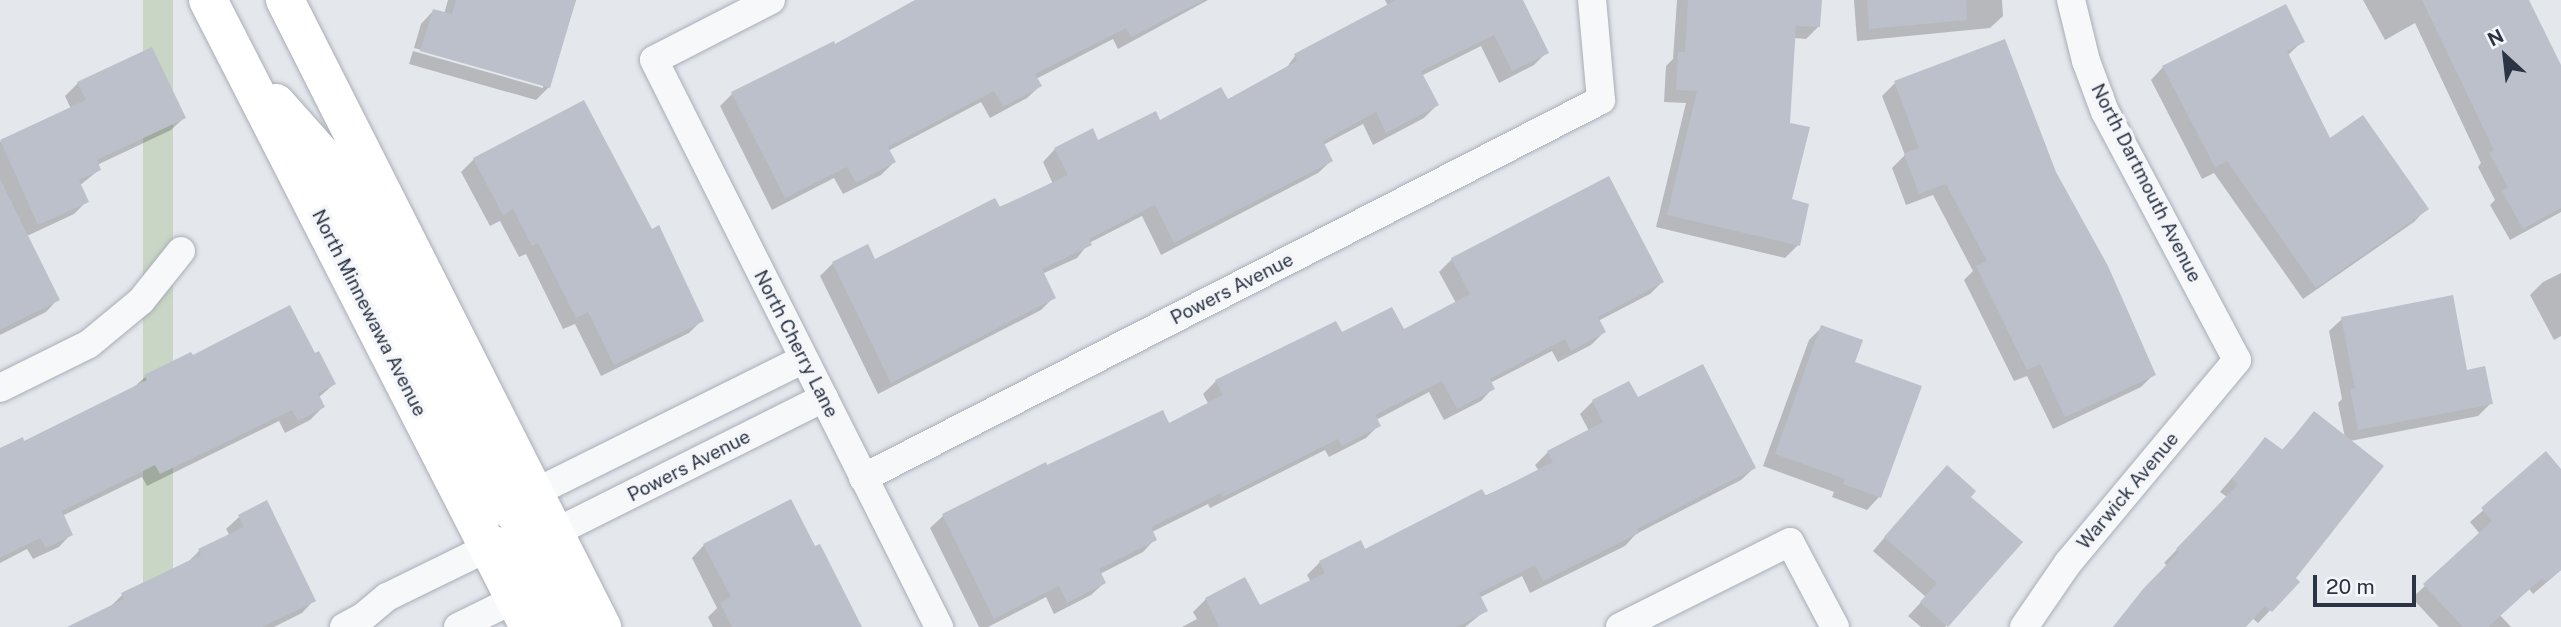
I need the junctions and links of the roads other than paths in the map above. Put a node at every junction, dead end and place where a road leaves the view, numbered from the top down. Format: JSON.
{"nodes":[{"id":1,"x":208,"y":0,"type":"edge"},
{"id":2,"x":285,"y":0,"type":"edge"},
{"id":3,"x":771,"y":0,"type":"edge"},
{"id":4,"x":1592,"y":0,"type":"edge"},
{"id":5,"x":2071,"y":0,"type":"edge"},
{"id":6,"x":240,"y":64,"type":"junction"},
{"id":7,"x":181,"y":251,"type":"dead end"},
{"id":8,"x":804,"y":359,"type":"junction"},
{"id":9,"x":2237,"y":360,"type":"joint"},
{"id":10,"x":0,"y":388,"type":"edge"},
{"id":11,"x":824,"y":398,"type":"junction"},
{"id":12,"x":863,"y":478,"type":"junction"},
{"id":13,"x":534,"y":493,"type":"junction"},
{"id":14,"x":554,"y":533,"type":"junction"},
{"id":15,"x":489,"y":547,"type":"junction"},
{"id":16,"x":522,"y":613,"type":"edge"},
{"id":17,"x":358,"y":624,"type":"edge"},
{"id":18,"x":458,"y":627,"type":"edge"},
{"id":19,"x":568,"y":627,"type":"edge"},
{"id":20,"x":602,"y":627,"type":"edge"},
{"id":21,"x":939,"y":627,"type":"edge"},
{"id":22,"x":1620,"y":627,"type":"edge"},
{"id":23,"x":1835,"y":627,"type":"edge"},
{"id":24,"x":2024,"y":627,"type":"edge"}],
"edges":[{"from":1,"to":6,"type":"main road","name":"North Minnewawa Avenue"},
{"from":2,"to":13,"type":"main road"},
{"from":3,"to":8,"type":"street","name":"North Cherry Lane"},
{"from":4,"to":12,"type":"street","name":"Powers Avenue"},
{"from":5,"to":9,"type":"street","name":"North Dartmouth Avenue"},
{"from":6,"to":14,"type":"main road"},
{"from":6,"to":15,"type":"main road","name":"North Minnewawa Avenue"},
{"from":7,"to":10,"type":"street"},
{"from":8,"to":11,"type":"street","name":"North Cherry Lane"},
{"from":8,"to":13,"type":"street"},
{"from":9,"to":24,"type":"street","name":"Warwick Avenue"},
{"from":11,"to":12,"type":"street","name":"North Cherry Lane"},
{"from":11,"to":14,"type":"street","name":"Powers Avenue"},
{"from":12,"to":21,"type":"street","name":"North Cherry Lane"},
{"from":13,"to":14,"type":"main road"},
{"from":14,"to":20,"type":"main road"},
{"from":15,"to":16,"type":"main road","name":"North Minnewawa Avenue"},
{"from":15,"to":17,"type":"street"},
{"from":15,"to":19,"type":"main road"},
{"from":16,"to":18,"type":"street"},
{"from":22,"to":23,"type":"street"}]}
